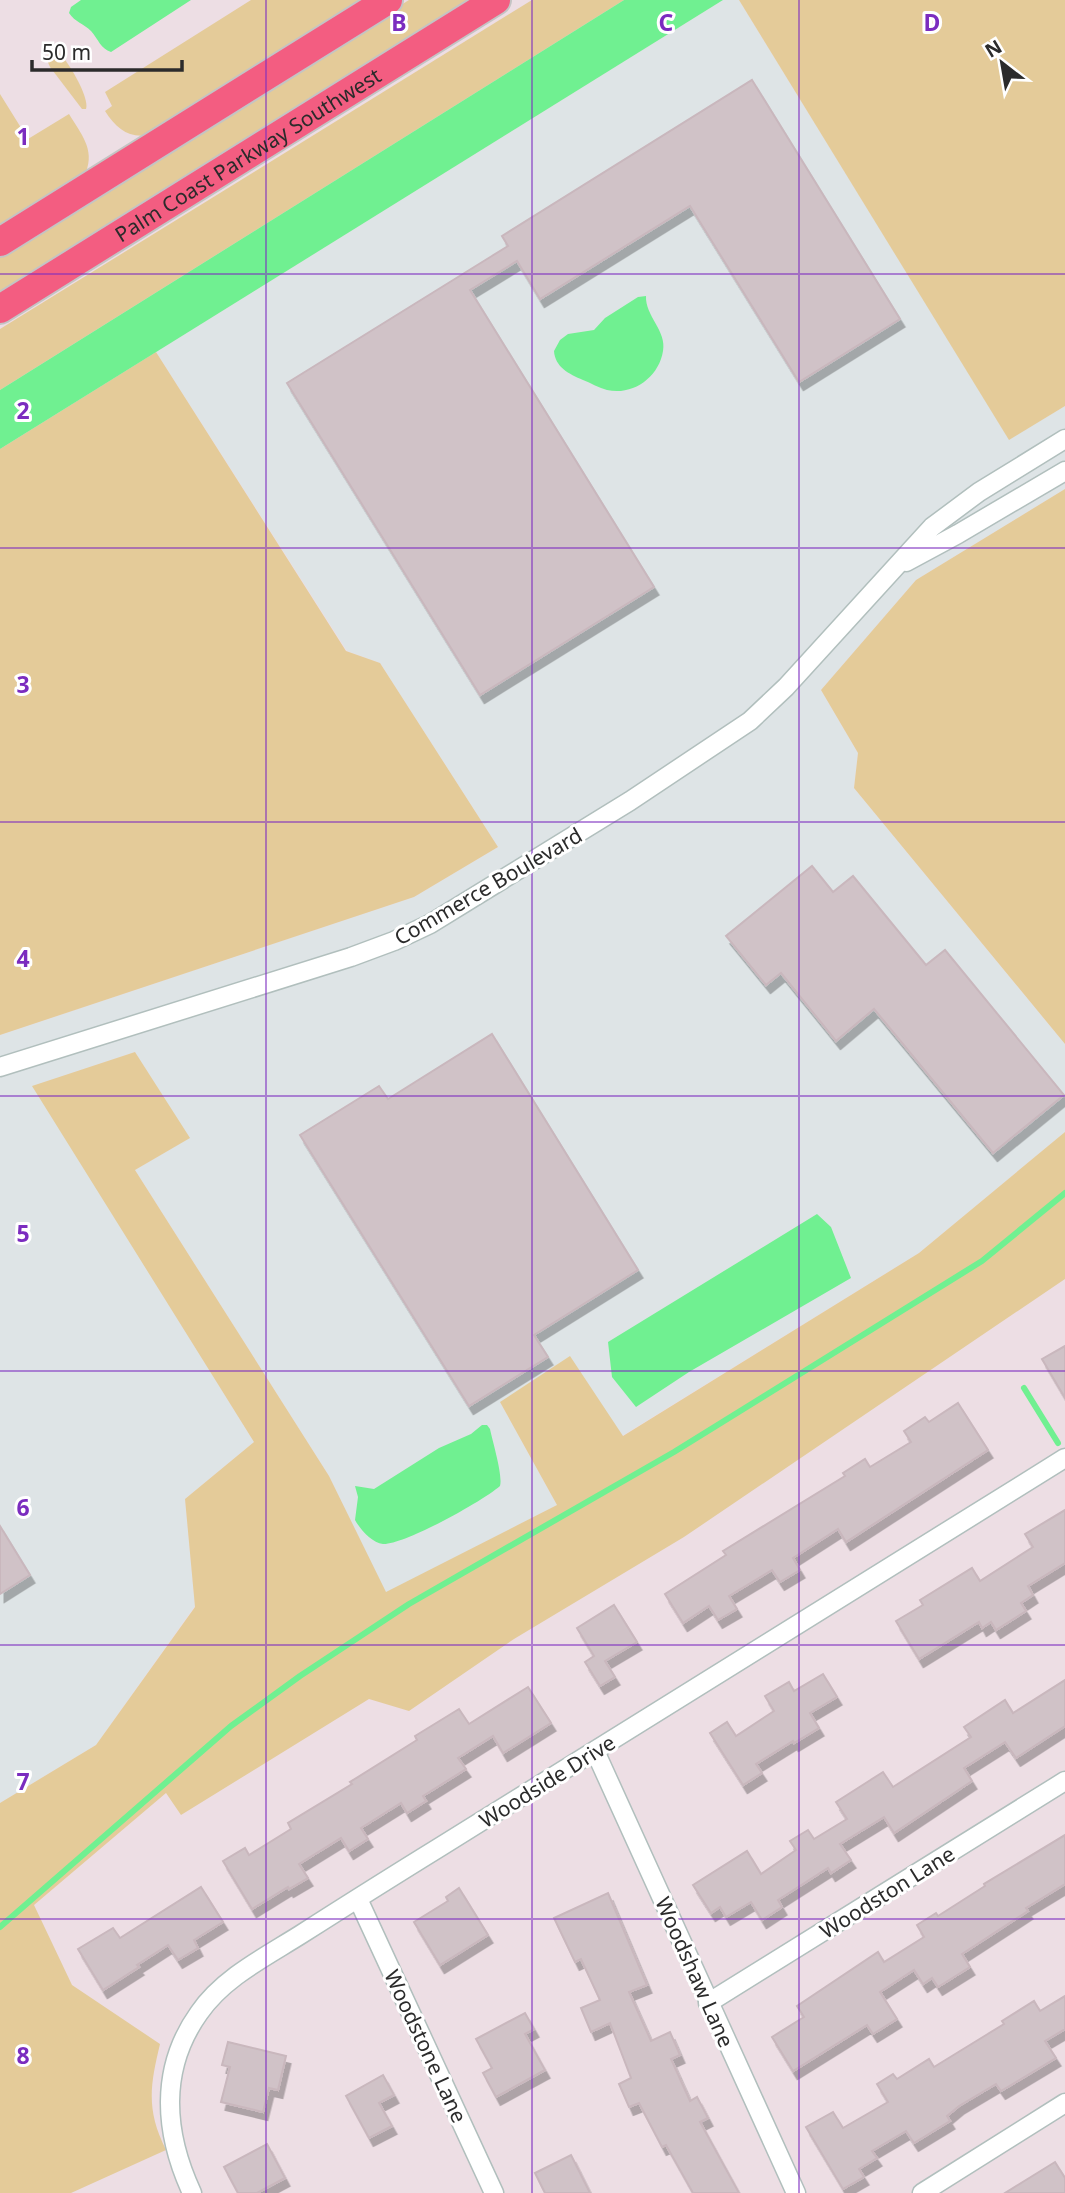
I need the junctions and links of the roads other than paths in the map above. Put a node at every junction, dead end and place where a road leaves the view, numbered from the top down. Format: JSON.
{"nodes":[{"id":1,"x":388,"y":0,"type":"edge"},
{"id":2,"x":495,"y":0,"type":"edge"},
{"id":3,"x":0,"y":242,"type":"edge"},
{"id":4,"x":0,"y":309,"type":"edge"},
{"id":5,"x":1065,"y":439,"type":"edge"},
{"id":6,"x":1065,"y":471,"type":"edge"},
{"id":7,"x":896,"y":567,"type":"junction"},
{"id":8,"x":0,"y":1067,"type":"edge"},
{"id":9,"x":1065,"y":1458,"type":"edge"},
{"id":10,"x":595,"y":1751,"type":"junction"},
{"id":11,"x":1065,"y":1781,"type":"edge"},
{"id":12,"x":358,"y":1899,"type":"junction"},
{"id":13,"x":708,"y":2003,"type":"junction"},
{"id":14,"x":1065,"y":2103,"type":"edge"},
{"id":15,"x":192,"y":2193,"type":"edge"},
{"id":16,"x":494,"y":2193,"type":"edge"},
{"id":17,"x":796,"y":2193,"type":"edge"},
{"id":18,"x":922,"y":2193,"type":"edge"}],
"edges":[{"from":1,"to":3,"type":"main road"},
{"from":2,"to":4,"type":"main road","name":"Palm Coast Parkway Southwest"},
{"from":5,"to":7,"type":"street","name":"Commerce Boulevard"},
{"from":6,"to":7,"type":"street","name":"Commerce Boulevard"},
{"from":7,"to":8,"type":"street","name":"Commerce Boulevard"},
{"from":9,"to":10,"type":"street","name":"Woodside Drive"},
{"from":10,"to":12,"type":"street","name":"Woodside Drive"},
{"from":10,"to":13,"type":"street","name":"Woodshaw Lane"},
{"from":11,"to":13,"type":"street","name":"Woodston Lane"},
{"from":12,"to":15,"type":"street","name":"Woodside Drive"},
{"from":12,"to":16,"type":"street","name":"Woodstone Lane"},
{"from":13,"to":17,"type":"street","name":"Woodshaw Lane"},
{"from":14,"to":18,"type":"street"}]}
